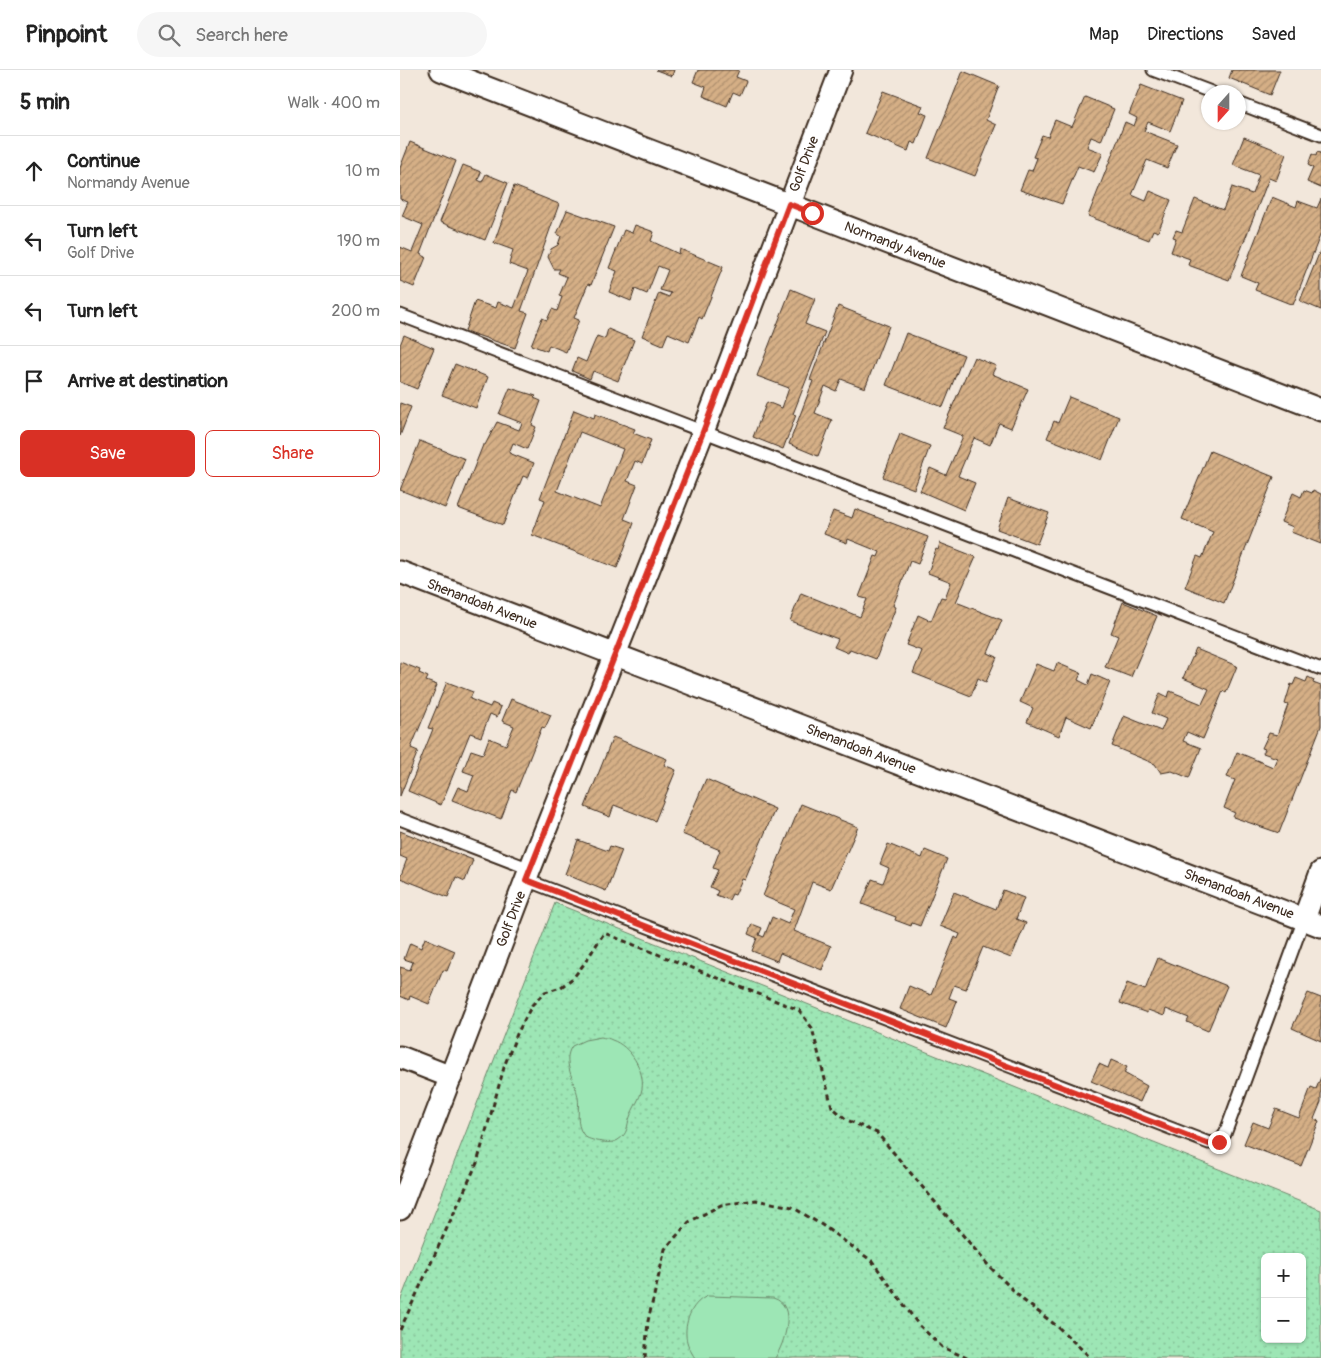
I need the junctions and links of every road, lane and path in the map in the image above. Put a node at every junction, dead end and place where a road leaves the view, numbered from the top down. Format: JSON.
{"nodes":[{"id":1,"x":441,"y":70,"type":"edge"},
{"id":2,"x":840,"y":70,"type":"edge"},
{"id":3,"x":1153,"y":70,"type":"edge"},
{"id":4,"x":1201,"y":88,"type":"edge"},
{"id":5,"x":1246,"y":106,"type":"edge"},
{"id":6,"x":1321,"y":135,"type":"edge"},
{"id":7,"x":789,"y":204,"type":"junction"},
{"id":8,"x":400,"y":315,"type":"edge"},
{"id":9,"x":1321,"y":410,"type":"edge"},
{"id":10,"x":703,"y":432,"type":"junction"},
{"id":11,"x":400,"y":572,"type":"edge"},
{"id":12,"x":615,"y":654,"type":"junction"},
{"id":13,"x":1321,"y":669,"type":"edge"},
{"id":14,"x":400,"y":819,"type":"edge"},
{"id":15,"x":1321,"y":872,"type":"edge"},
{"id":16,"x":528,"y":875,"type":"junction"},
{"id":17,"x":1312,"y":922,"type":"edge"},
{"id":18,"x":400,"y":1057,"type":"edge"},
{"id":19,"x":451,"y":1077,"type":"junction"},
{"id":20,"x":400,"y":1209,"type":"edge"},
{"id":21,"x":400,"y":1330,"type":"edge"},
{"id":22,"x":645,"y":1358,"type":"edge"},
{"id":23,"x":966,"y":1358,"type":"edge"},
{"id":24,"x":1091,"y":1358,"type":"edge"}],
"edges":[{"from":1,"to":7,"type":"street","name":"Normandy Avenue"},
{"from":2,"to":7,"type":"street","name":"Golf Drive"},
{"from":3,"to":4,"type":"lane"},
{"from":5,"to":6,"type":"lane"},
{"from":7,"to":9,"type":"street","name":"Normandy Avenue"},
{"from":7,"to":10,"type":"street","name":"Golf Drive"},
{"from":8,"to":10,"type":"lane"},
{"from":10,"to":12,"type":"street","name":"Golf Drive"},
{"from":10,"to":13,"type":"lane"},
{"from":11,"to":12,"type":"street","name":"Shenandoah Avenue"},
{"from":12,"to":16,"type":"street","name":"Golf Drive"},
{"from":12,"to":17,"type":"street","name":"Shenandoah Avenue"},
{"from":14,"to":16,"type":"lane"},
{"from":15,"to":17,"type":"street"},
{"from":16,"to":17,"type":"lane"},
{"from":16,"to":19,"type":"street","name":"Golf Drive"},
{"from":18,"to":19,"type":"street"},
{"from":19,"to":20,"type":"street","name":"Golf Drive"},
{"from":21,"to":24,"type":"path"},
{"from":22,"to":23,"type":"path"}]}
